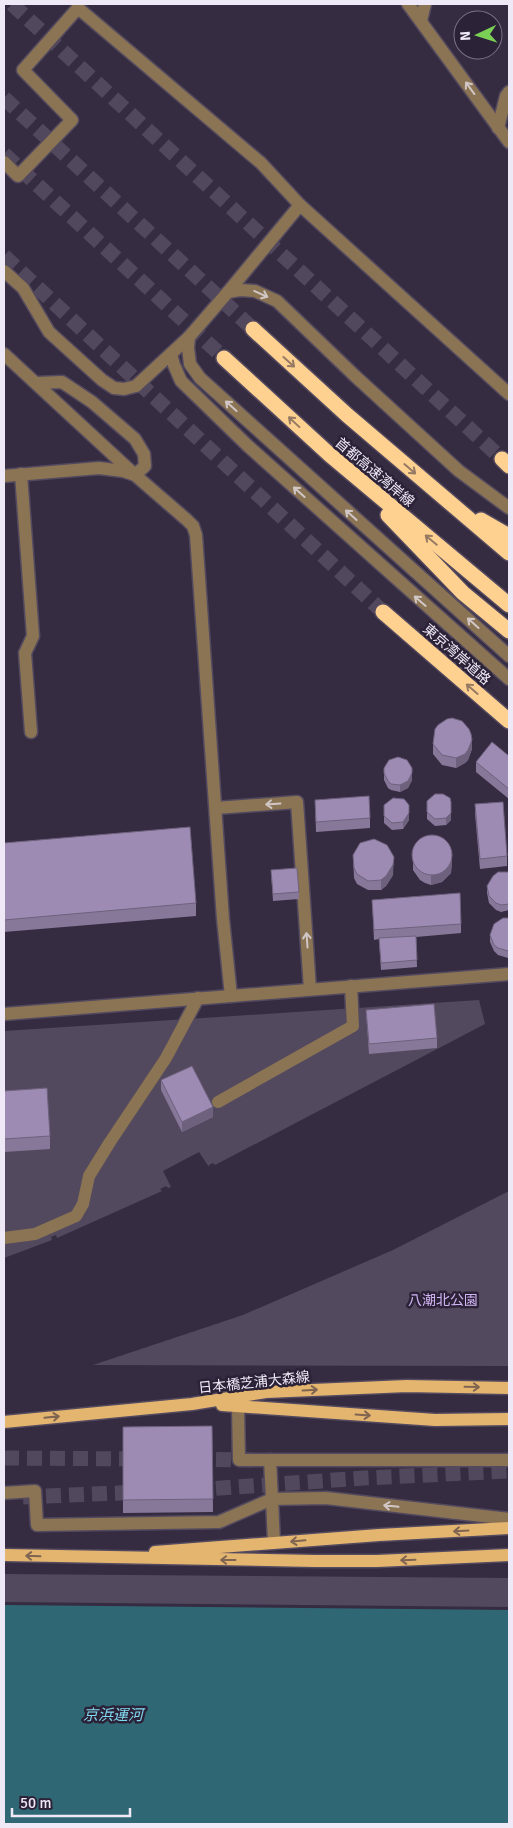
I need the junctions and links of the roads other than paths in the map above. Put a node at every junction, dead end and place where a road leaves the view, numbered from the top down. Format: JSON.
{"nodes":[{"id":1,"x":408,"y":4,"type":"edge"},
{"id":2,"x":425,"y":4,"type":"edge"},
{"id":3,"x":421,"y":21,"type":"junction"},
{"id":4,"x":508,"y":94,"type":"edge"},
{"id":5,"x":498,"y":128,"type":"junction"},
{"id":6,"x":509,"y":142,"type":"edge"},
{"id":7,"x":4,"y":162,"type":"edge"},
{"id":8,"x":300,"y":205,"type":"junction"},
{"id":9,"x":4,"y":271,"type":"edge"},
{"id":10,"x":228,"y":292,"type":"junction"},
{"id":11,"x":252,"y":329,"type":"tunnel mouth"},
{"id":12,"x":189,"y":337,"type":"junction"},
{"id":13,"x":4,"y":354,"type":"edge"},
{"id":14,"x":171,"y":354,"type":"junction"},
{"id":15,"x":224,"y":358,"type":"tunnel mouth"},
{"id":16,"x":36,"y":383,"type":"junction"},
{"id":17,"x":509,"y":394,"type":"edge"},
{"id":18,"x":330,"y":455,"type":"junction"},
{"id":19,"x":20,"y":474,"type":"junction"},
{"id":20,"x":135,"y":475,"type":"junction"},
{"id":21,"x":4,"y":476,"type":"edge"},
{"id":22,"x":449,"y":502,"type":"junction"},
{"id":23,"x":509,"y":508,"type":"edge"},
{"id":24,"x":509,"y":536,"type":"edge"},
{"id":25,"x":509,"y":553,"type":"edge"},
{"id":26,"x":509,"y":605,"type":"edge"},
{"id":27,"x":383,"y":612,"type":"tunnel mouth"},
{"id":28,"x":509,"y":631,"type":"edge"},
{"id":29,"x":509,"y":656,"type":"edge"},
{"id":30,"x":509,"y":680,"type":"edge"},
{"id":31,"x":509,"y":720,"type":"edge"},
{"id":32,"x":31,"y":732,"type":"dead end"},
{"id":33,"x":216,"y":808,"type":"junction"},
{"id":34,"x":509,"y":974,"type":"edge"},
{"id":35,"x":351,"y":986,"type":"junction"},
{"id":36,"x":310,"y":989,"type":"junction"},
{"id":37,"x":231,"y":996,"type":"junction"},
{"id":38,"x":198,"y":998,"type":"junction"},
{"id":39,"x":4,"y":1014,"type":"edge"},
{"id":40,"x":218,"y":1102,"type":"dead end"},
{"id":41,"x":4,"y":1238,"type":"edge"},
{"id":42,"x":509,"y":1388,"type":"edge"},
{"id":43,"x":192,"y":1404,"type":"junction"},
{"id":44,"x":238,"y":1406,"type":"junction"},
{"id":45,"x":509,"y":1419,"type":"edge"},
{"id":46,"x":4,"y":1422,"type":"edge"},
{"id":47,"x":270,"y":1460,"type":"junction"},
{"id":48,"x":509,"y":1460,"type":"edge"},
{"id":49,"x":4,"y":1492,"type":"edge"},
{"id":50,"x":272,"y":1499,"type":"junction"},
{"id":51,"x":509,"y":1519,"type":"edge"},
{"id":52,"x":509,"y":1528,"type":"edge"},
{"id":53,"x":274,"y":1543,"type":"junction"},
{"id":54,"x":509,"y":1555,"type":"edge"},
{"id":55,"x":4,"y":1556,"type":"edge"},
{"id":56,"x":62,"y":1557,"type":"junction"}],
"edges":[{"from":1,"to":3,"type":"lane"},
{"from":2,"to":3,"type":"lane"},
{"from":5,"to":3,"type":"lane","one_way":true},
{"from":4,"to":5,"type":"lane"},
{"from":5,"to":6,"type":"lane"},
{"from":7,"to":8,"type":"lane"},
{"from":8,"to":10,"type":"lane"},
{"from":8,"to":17,"type":"lane"},
{"from":9,"to":14,"type":"lane"},
{"from":10,"to":12,"type":"lane"},
{"from":10,"to":23,"type":"lane","one_way":true},
{"from":11,"to":22,"type":"highway","name":"首都高速湾岸線","one_way":true},
{"from":12,"to":14,"type":"lane"},
{"from":29,"to":12,"type":"lane","one_way":true},
{"from":13,"to":16,"type":"lane"},
{"from":30,"to":14,"type":"lane","one_way":true},
{"from":18,"to":15,"type":"highway","name":"首都高速湾岸線","one_way":true},
{"from":16,"to":20,"type":"lane"},
{"from":16,"to":20,"type":"lane"},
{"from":26,"to":18,"type":"highway","name":"首都高速湾岸線","one_way":true},
{"from":18,"to":28,"type":"highway"},
{"from":19,"to":20,"type":"lane"},
{"from":19,"to":21,"type":"lane"},
{"from":19,"to":32,"type":"lane"},
{"from":20,"to":33,"type":"lane"},
{"from":22,"to":24,"type":"highway"},
{"from":22,"to":25,"type":"highway","name":"首都高速湾岸線"},
{"from":31,"to":27,"type":"highway","name":"東京湾岸道路","one_way":true},
{"from":36,"to":33,"type":"lane","one_way":true},
{"from":33,"to":37,"type":"lane"},
{"from":34,"to":35,"type":"lane"},
{"from":35,"to":36,"type":"lane"},
{"from":35,"to":40,"type":"lane"},
{"from":36,"to":37,"type":"lane"},
{"from":37,"to":38,"type":"lane"},
{"from":38,"to":39,"type":"lane"},
{"from":38,"to":41,"type":"lane"},
{"from":43,"to":42,"type":"main road","name":"日本橋芝浦大森線","one_way":true},
{"from":43,"to":44,"type":"main road"},
{"from":46,"to":43,"type":"main road","name":"日本橋芝浦大森線","one_way":true},
{"from":44,"to":45,"type":"main road","one_way":true},
{"from":44,"to":47,"type":"lane"},
{"from":47,"to":48,"type":"lane"},
{"from":47,"to":50,"type":"lane"},
{"from":49,"to":50,"type":"lane"},
{"from":51,"to":50,"type":"lane","one_way":true},
{"from":50,"to":53,"type":"lane"},
{"from":52,"to":53,"type":"main road","one_way":true},
{"from":53,"to":56,"type":"main road"},
{"from":54,"to":56,"type":"main road","one_way":true},
{"from":56,"to":55,"type":"main road","one_way":true}]}
